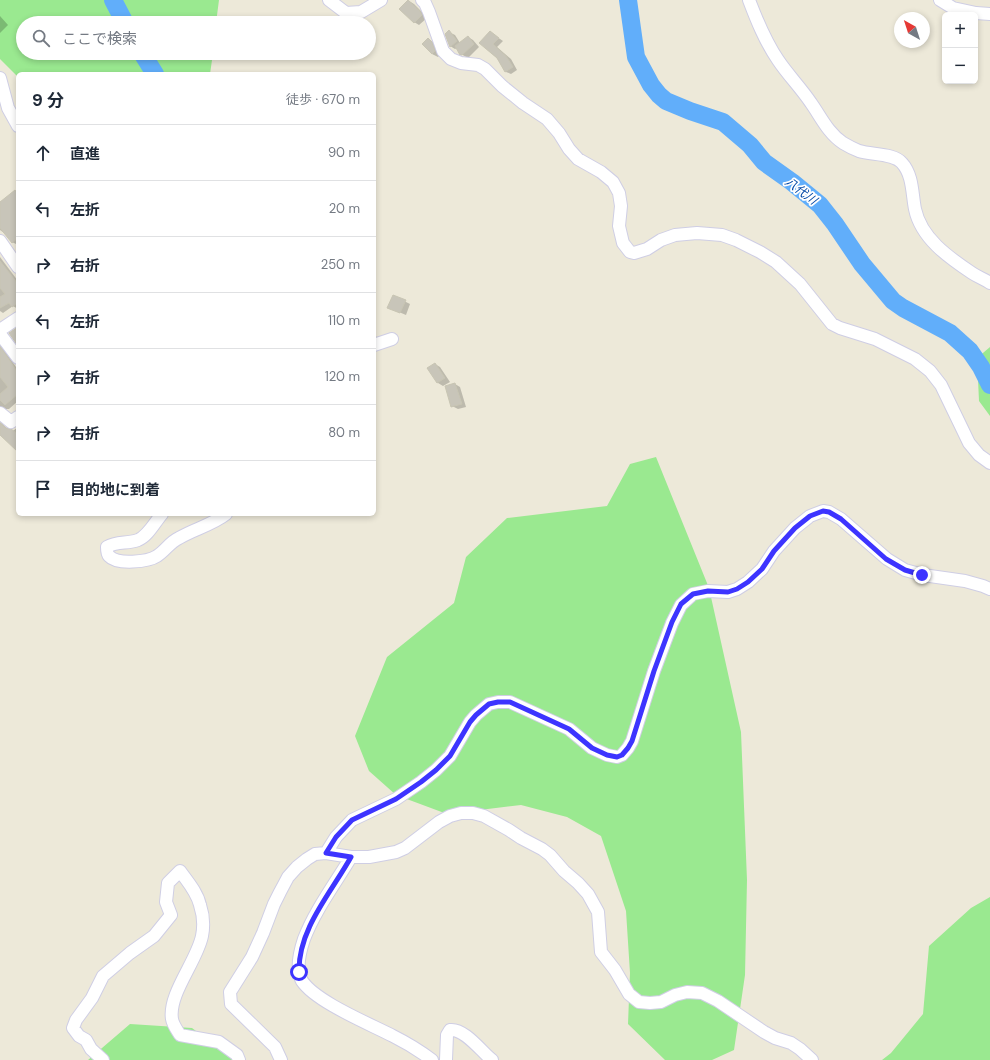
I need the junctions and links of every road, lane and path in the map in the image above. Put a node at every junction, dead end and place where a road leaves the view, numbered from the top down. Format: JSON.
{"nodes":[{"id":1,"x":329,"y":0,"type":"edge"},
{"id":2,"x":381,"y":0,"type":"edge"},
{"id":3,"x":422,"y":0,"type":"edge"},
{"id":4,"x":749,"y":0,"type":"edge"},
{"id":5,"x":940,"y":0,"type":"edge"},
{"id":6,"x":990,"y":14,"type":"edge"},
{"id":7,"x":0,"y":78,"type":"edge"},
{"id":8,"x":16,"y":122,"type":"edge"},
{"id":9,"x":0,"y":241,"type":"edge"},
{"id":10,"x":16,"y":264,"type":"edge"},
{"id":11,"x":990,"y":283,"type":"edge"},
{"id":12,"x":16,"y":319,"type":"edge"},
{"id":13,"x":0,"y":330,"type":"edge"},
{"id":14,"x":0,"y":334,"type":"edge"},
{"id":15,"x":392,"y":339,"type":"dead end"},
{"id":16,"x":376,"y":344,"type":"edge"},
{"id":17,"x":16,"y":355,"type":"edge"},
{"id":18,"x":0,"y":413,"type":"edge"},
{"id":19,"x":16,"y":419,"type":"edge"},
{"id":20,"x":990,"y":463,"type":"edge"},
{"id":21,"x":160,"y":516,"type":"edge"},
{"id":22,"x":223,"y":516,"type":"edge"},
{"id":23,"x":990,"y":589,"type":"edge"},
{"id":24,"x":326,"y":853,"type":"junction"},
{"id":25,"x":351,"y":857,"type":"junction"},
{"id":26,"x":103,"y":1060,"type":"edge"},
{"id":27,"x":239,"y":1060,"type":"edge"},
{"id":28,"x":281,"y":1060,"type":"edge"},
{"id":29,"x":432,"y":1060,"type":"edge"},
{"id":30,"x":446,"y":1060,"type":"edge"},
{"id":31,"x":492,"y":1060,"type":"edge"},
{"id":32,"x":812,"y":1060,"type":"edge"}],
"edges":[{"from":1,"to":2,"type":"street"},
{"from":3,"to":20,"type":"street"},
{"from":4,"to":11,"type":"street"},
{"from":5,"to":6,"type":"street"},
{"from":7,"to":8,"type":"street"},
{"from":9,"to":10,"type":"street"},
{"from":12,"to":13,"type":"street"},
{"from":14,"to":17,"type":"street"},
{"from":15,"to":16,"type":"street"},
{"from":18,"to":19,"type":"street"},
{"from":21,"to":22,"type":"street"},
{"from":23,"to":24,"type":"street"},
{"from":24,"to":25,"type":"street"},
{"from":24,"to":28,"type":"street"},
{"from":25,"to":29,"type":"street"},
{"from":25,"to":32,"type":"street"},
{"from":26,"to":27,"type":"street"},
{"from":30,"to":31,"type":"street"}]}
